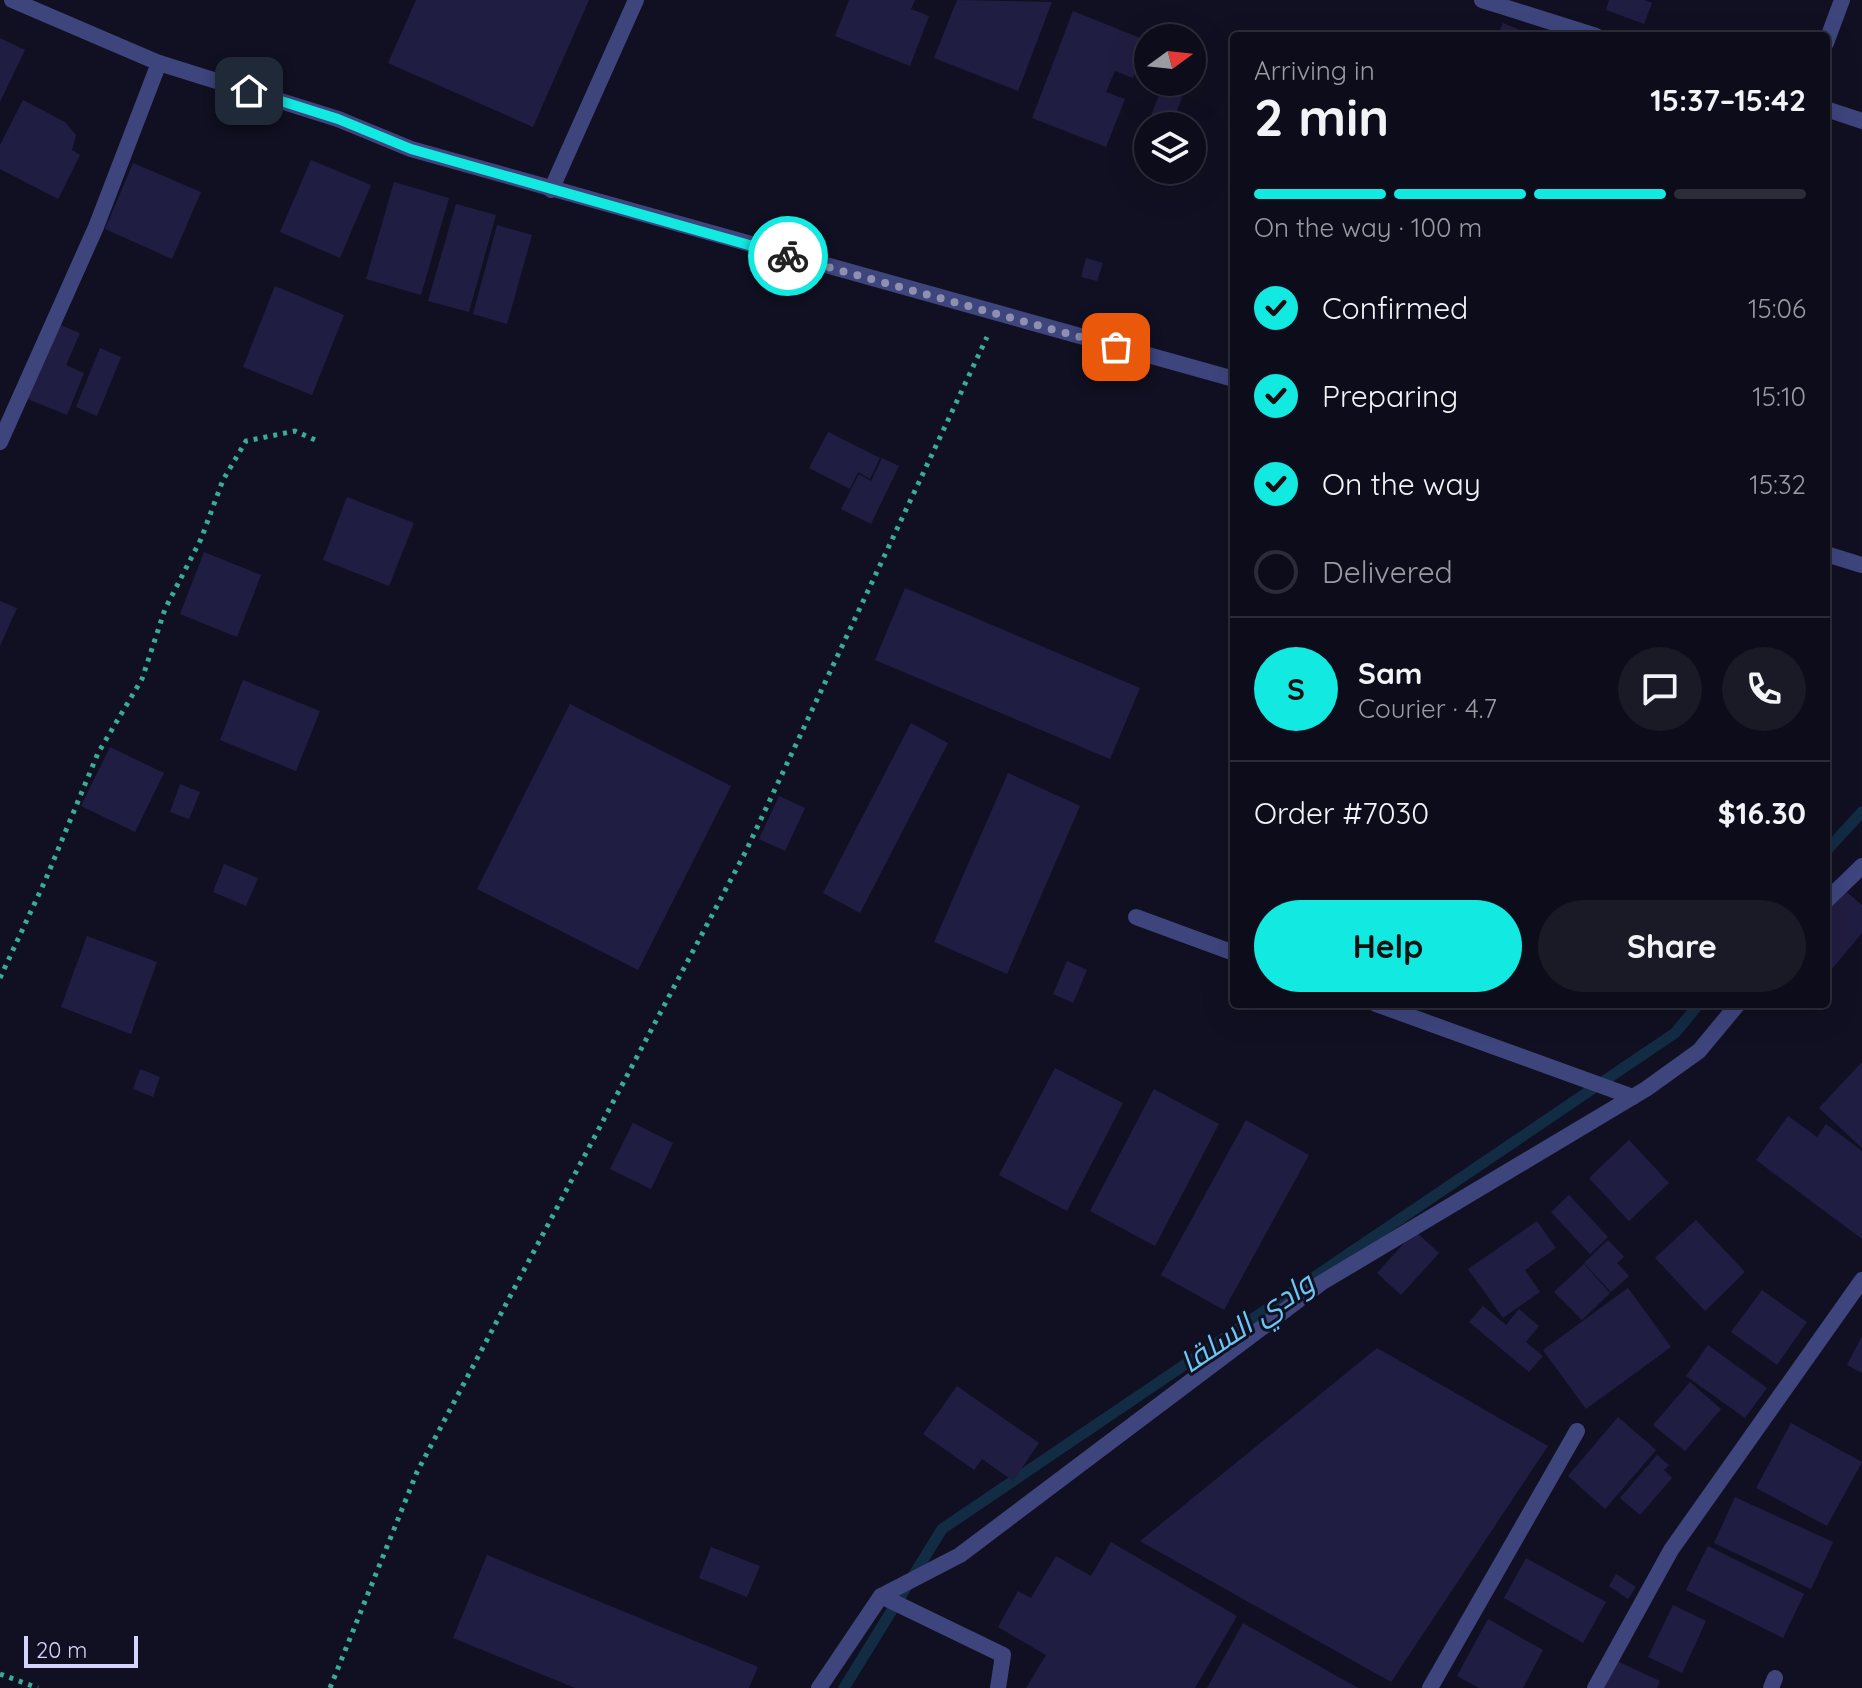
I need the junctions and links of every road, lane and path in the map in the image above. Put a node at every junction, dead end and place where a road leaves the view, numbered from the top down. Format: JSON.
{"nodes":[{"id":1,"x":12,"y":0,"type":"edge"},
{"id":2,"x":636,"y":0,"type":"edge"},
{"id":3,"x":1482,"y":0,"type":"edge"},
{"id":4,"x":1842,"y":0,"type":"edge"},
{"id":5,"x":1583,"y":32,"type":"edge"},
{"id":6,"x":1830,"y":32,"type":"edge"},
{"id":7,"x":159,"y":63,"type":"junction"},
{"id":8,"x":1830,"y":110,"type":"edge"},
{"id":9,"x":1862,"y":121,"type":"edge"},
{"id":10,"x":551,"y":190,"type":"junction"},
{"id":11,"x":997,"y":315,"type":"junction"},
{"id":12,"x":1230,"y":378,"type":"edge"},
{"id":13,"x":0,"y":442,"type":"edge"},
{"id":14,"x":320,"y":442,"type":"dead end"},
{"id":15,"x":1830,"y":555,"type":"edge"},
{"id":16,"x":1862,"y":565,"type":"edge"},
{"id":17,"x":1862,"y":866,"type":"edge"},
{"id":18,"x":1830,"y":897,"type":"edge"},
{"id":19,"x":1136,"y":917,"type":"dead end"},
{"id":20,"x":1230,"y":952,"type":"edge"},
{"id":21,"x":0,"y":978,"type":"edge"},
{"id":22,"x":1387,"y":1008,"type":"edge"},
{"id":23,"x":1735,"y":1008,"type":"edge"},
{"id":24,"x":1633,"y":1097,"type":"junction"},
{"id":25,"x":1862,"y":1280,"type":"edge"},
{"id":26,"x":1577,"y":1431,"type":"dead end"},
{"id":27,"x":881,"y":1596,"type":"junction"},
{"id":28,"x":0,"y":1674,"type":"edge"},
{"id":29,"x":38,"y":1688,"type":"edge"},
{"id":30,"x":330,"y":1688,"type":"edge"},
{"id":31,"x":819,"y":1688,"type":"edge"},
{"id":32,"x":998,"y":1688,"type":"edge"},
{"id":33,"x":1430,"y":1688,"type":"edge"},
{"id":34,"x":1595,"y":1688,"type":"edge"}],
"edges":[{"from":1,"to":7,"type":"street"},
{"from":2,"to":10,"type":"street"},
{"from":3,"to":5,"type":"street"},
{"from":4,"to":6,"type":"street"},
{"from":7,"to":10,"type":"street"},
{"from":7,"to":13,"type":"street"},
{"from":8,"to":9,"type":"street"},
{"from":10,"to":11,"type":"street"},
{"from":11,"to":12,"type":"street"},
{"from":11,"to":30,"type":"path"},
{"from":14,"to":21,"type":"path"},
{"from":15,"to":16,"type":"street"},
{"from":17,"to":18,"type":"street"},
{"from":19,"to":20,"type":"street"},
{"from":22,"to":24,"type":"street"},
{"from":23,"to":24,"type":"street"},
{"from":24,"to":27,"type":"street"},
{"from":25,"to":34,"type":"street"},
{"from":26,"to":33,"type":"street"},
{"from":27,"to":31,"type":"street"},
{"from":27,"to":32,"type":"street"},
{"from":28,"to":29,"type":"path"}]}
